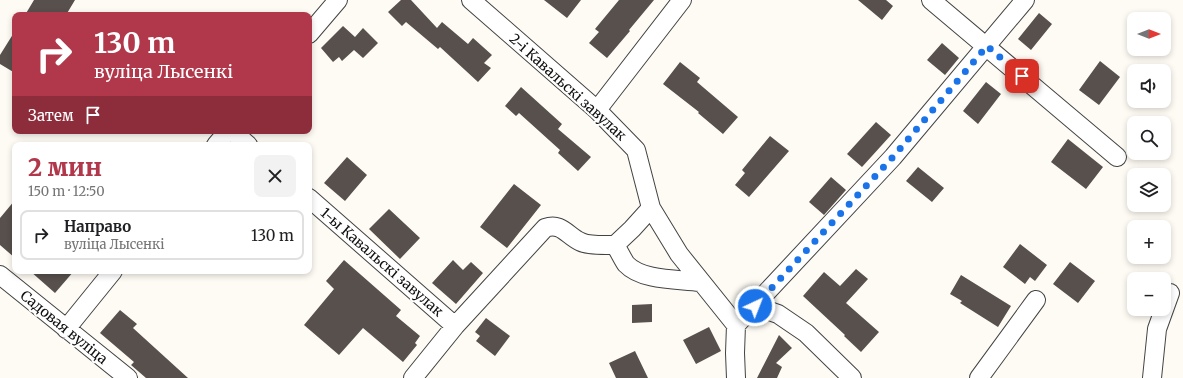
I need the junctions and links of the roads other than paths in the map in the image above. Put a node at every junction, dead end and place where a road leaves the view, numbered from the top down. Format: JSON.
{"nodes":[{"id":1,"x":338,"y":0,"type":"edge"},
{"id":2,"x":471,"y":0,"type":"edge"},
{"id":3,"x":682,"y":0,"type":"edge"},
{"id":4,"x":931,"y":0,"type":"edge"},
{"id":5,"x":1025,"y":0,"type":"edge"},
{"id":6,"x":312,"y":30,"type":"edge"},
{"id":7,"x":987,"y":46,"type":"junction"},
{"id":8,"x":597,"y":110,"type":"junction"},
{"id":9,"x":225,"y":134,"type":"edge"},
{"id":10,"x":235,"y":134,"type":"edge"},
{"id":11,"x":219,"y":142,"type":"edge"},
{"id":12,"x":245,"y":142,"type":"edge"},
{"id":13,"x":1117,"y":156,"type":"dead end"},
{"id":14,"x":312,"y":201,"type":"edge"},
{"id":15,"x":651,"y":208,"type":"junction"},
{"id":16,"x":615,"y":245,"type":"junction"},
{"id":17,"x":111,"y":274,"type":"edge"},
{"id":18,"x":0,"y":275,"type":"edge"},
{"id":19,"x":700,"y":282,"type":"junction"},
{"id":20,"x":1036,"y":300,"type":"dead end"},
{"id":21,"x":755,"y":306,"type":"junction"},
{"id":22,"x":1162,"y":316,"type":"edge"},
{"id":23,"x":736,"y":325,"type":"junction"},
{"id":24,"x":455,"y":326,"type":"junction"},
{"id":25,"x":66,"y":328,"type":"junction"},
{"id":26,"x":128,"y":378,"type":"edge"},
{"id":27,"x":413,"y":378,"type":"edge"},
{"id":28,"x":736,"y":378,"type":"edge"},
{"id":29,"x":852,"y":378,"type":"edge"},
{"id":30,"x":979,"y":378,"type":"edge"},
{"id":31,"x":1152,"y":378,"type":"edge"}],
"edges":[{"from":1,"to":6,"type":"street"},
{"from":2,"to":8,"type":"street","name":"2-і Кавальскі завулак"},
{"from":3,"to":8,"type":"street"},
{"from":4,"to":7,"type":"street"},
{"from":5,"to":7,"type":"street"},
{"from":7,"to":13,"type":"street"},
{"from":7,"to":21,"type":"street"},
{"from":8,"to":15,"type":"street","name":"2-і Кавальскі завулак"},
{"from":9,"to":11,"type":"street"},
{"from":10,"to":12,"type":"street"},
{"from":14,"to":24,"type":"street","name":"1-ы Кавальскі завулак"},
{"from":15,"to":16,"type":"street"},
{"from":15,"to":19,"type":"street","name":"2-і Кавальскі завулак"},
{"from":16,"to":19,"type":"street"},
{"from":16,"to":24,"type":"street","name":"1-ы Кавальскі завулак"},
{"from":17,"to":25,"type":"street"},
{"from":18,"to":25,"type":"street","name":"Садовая вуліца"},
{"from":19,"to":23,"type":"street","name":"2-і Кавальскі завулак"},
{"from":20,"to":30,"type":"street"},
{"from":21,"to":23,"type":"street"},
{"from":21,"to":29,"type":"street"},
{"from":22,"to":31,"type":"street"},
{"from":23,"to":28,"type":"street"},
{"from":24,"to":27,"type":"street","name":"1-ы Кавальскі завулак"},
{"from":25,"to":26,"type":"street","name":"Садовая вуліца"}]}
